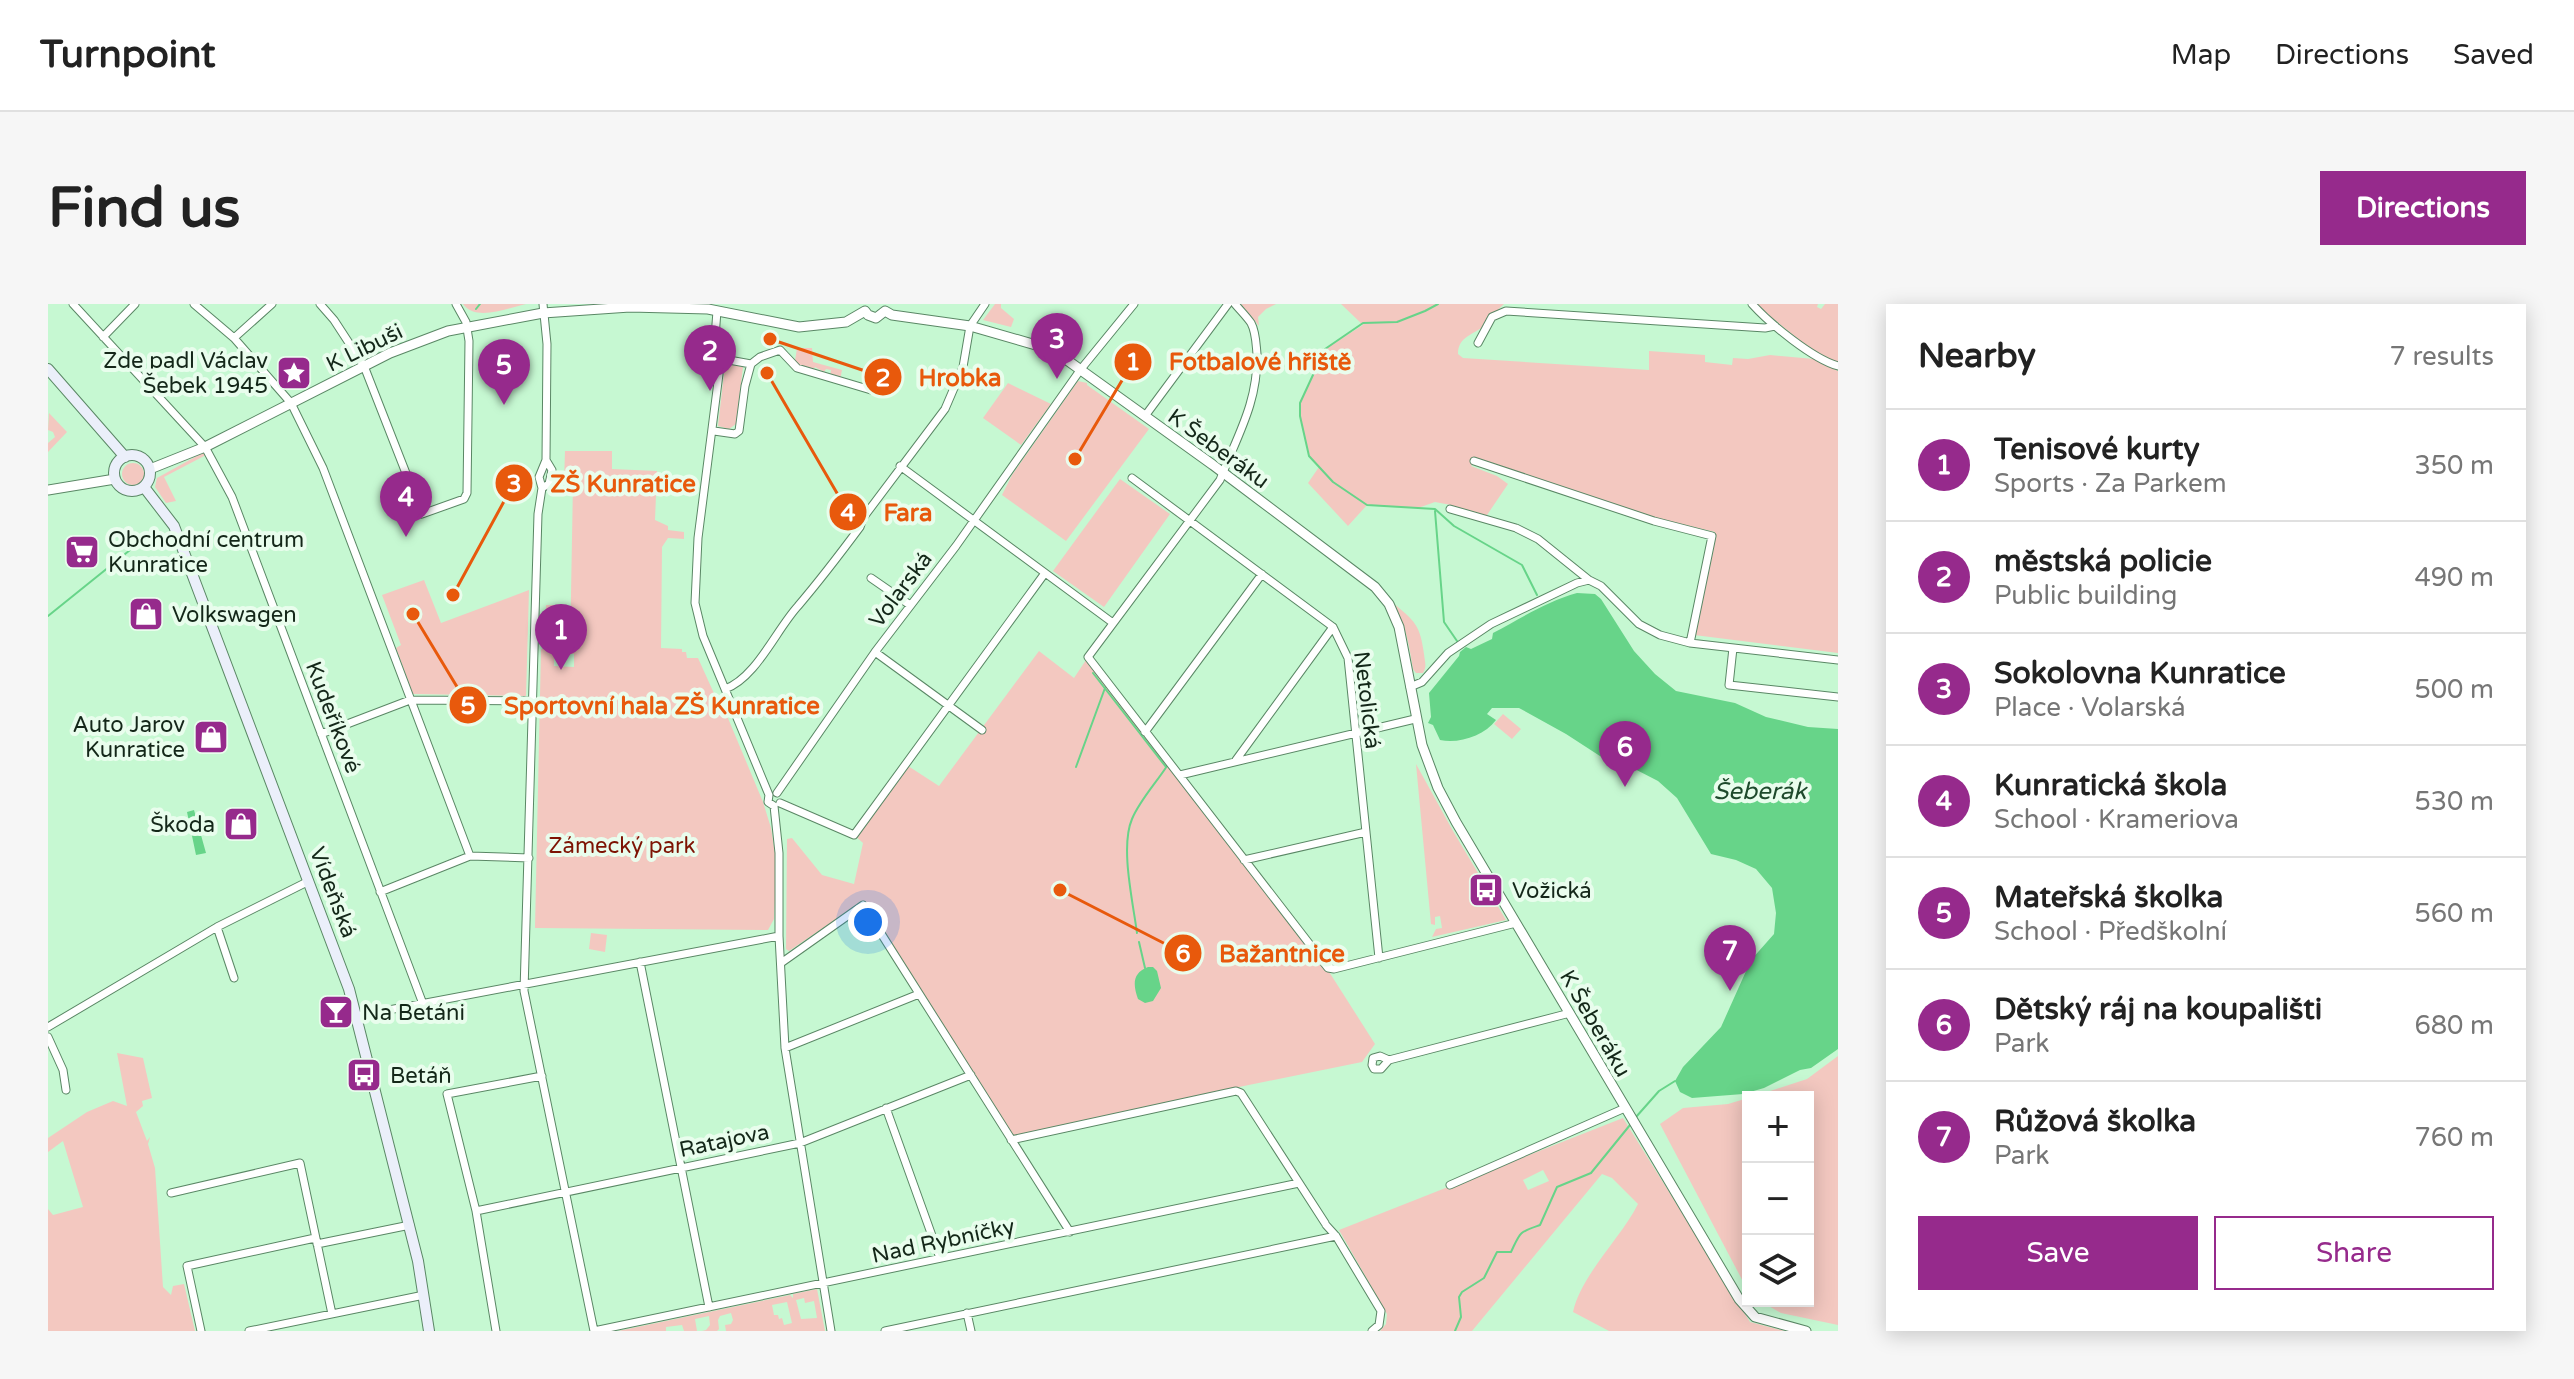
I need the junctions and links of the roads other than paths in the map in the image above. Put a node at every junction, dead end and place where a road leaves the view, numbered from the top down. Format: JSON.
{"nodes":[{"id":1,"x":73,"y":304,"type":"edge"},
{"id":2,"x":135,"y":304,"type":"edge"},
{"id":3,"x":194,"y":304,"type":"edge"},
{"id":4,"x":272,"y":304,"type":"edge"},
{"id":5,"x":320,"y":304,"type":"edge"},
{"id":6,"x":456,"y":304,"type":"edge"},
{"id":7,"x":985,"y":304,"type":"edge"},
{"id":8,"x":1134,"y":304,"type":"edge"},
{"id":9,"x":1228,"y":304,"type":"edge"},
{"id":10,"x":1235,"y":304,"type":"edge"},
{"id":11,"x":1752,"y":304,"type":"edge"},
{"id":12,"x":865,"y":307,"type":"edge"},
{"id":13,"x":543,"y":308,"type":"edge"},
{"id":14,"x":885,"y":308,"type":"edge"},
{"id":15,"x":717,"y":315,"type":"junction"},
{"id":16,"x":970,"y":326,"type":"junction"},
{"id":17,"x":1775,"y":326,"type":"junction"},
{"id":18,"x":467,"y":327,"type":"junction"},
{"id":19,"x":103,"y":337,"type":"junction"},
{"id":20,"x":234,"y":338,"type":"junction"},
{"id":21,"x":1478,"y":343,"type":"dead end"},
{"id":22,"x":718,"y":358,"type":"junction"},
{"id":23,"x":751,"y":364,"type":"junction"},
{"id":24,"x":364,"y":366,"type":"junction"},
{"id":25,"x":1838,"y":366,"type":"edge"},
{"id":26,"x":48,"y":369,"type":"edge"},
{"id":27,"x":1081,"y":369,"type":"junction"},
{"id":28,"x":871,"y":390,"type":"dead end"},
{"id":29,"x":291,"y":403,"type":"junction"},
{"id":30,"x":1145,"y":416,"type":"junction"},
{"id":31,"x":714,"y":431,"type":"junction"},
{"id":32,"x":205,"y":447,"type":"junction"},
{"id":33,"x":125,"y":457,"type":"junction"},
{"id":34,"x":1474,"y":461,"type":"dead end"},
{"id":35,"x":900,"y":466,"type":"junction"},
{"id":36,"x":150,"y":469,"type":"junction"},
{"id":37,"x":1223,"y":473,"type":"junction"},
{"id":38,"x":1132,"y":478,"type":"dead end"},
{"id":39,"x":115,"y":479,"type":"junction"},
{"id":40,"x":144,"y":487,"type":"junction"},
{"id":41,"x":48,"y":490,"type":"edge"},
{"id":42,"x":1450,"y":509,"type":"dead end"},
{"id":43,"x":974,"y":520,"type":"junction"},
{"id":44,"x":1190,"y":520,"type":"junction"},
{"id":45,"x":1045,"y":573,"type":"junction"},
{"id":46,"x":1262,"y":574,"type":"junction"},
{"id":47,"x":871,"y":578,"type":"dead end"},
{"id":48,"x":1589,"y":580,"type":"junction"},
{"id":49,"x":910,"y":605,"type":"junction"},
{"id":50,"x":1113,"y":623,"type":"junction"},
{"id":51,"x":1333,"y":627,"type":"junction"},
{"id":52,"x":1690,"y":643,"type":"junction"},
{"id":53,"x":1733,"y":648,"type":"junction"},
{"id":54,"x":875,"y":652,"type":"junction"},
{"id":55,"x":1838,"y":660,"type":"edge"},
{"id":56,"x":1410,"y":687,"type":"junction"},
{"id":57,"x":725,"y":689,"type":"junction"},
{"id":58,"x":1838,"y":697,"type":"edge"},
{"id":59,"x":410,"y":700,"type":"junction"},
{"id":60,"x":532,"y":701,"type":"junction"},
{"id":61,"x":949,"y":706,"type":"junction"},
{"id":62,"x":1415,"y":719,"type":"junction"},
{"id":63,"x":982,"y":730,"type":"dead end"},
{"id":64,"x":1145,"y":732,"type":"junction"},
{"id":65,"x":1355,"y":732,"type":"junction"},
{"id":66,"x":321,"y":734,"type":"junction"},
{"id":67,"x":1236,"y":760,"type":"junction"},
{"id":68,"x":1180,"y":775,"type":"junction"},
{"id":69,"x":773,"y":794,"type":"junction"},
{"id":70,"x":777,"y":804,"type":"junction"},
{"id":71,"x":1366,"y":832,"type":"junction"},
{"id":72,"x":470,"y":856,"type":"junction"},
{"id":73,"x":529,"y":858,"type":"junction"},
{"id":74,"x":1244,"y":860,"type":"junction"},
{"id":75,"x":309,"y":881,"type":"junction"},
{"id":76,"x":380,"y":892,"type":"junction"},
{"id":77,"x":1516,"y":923,"type":"junction"},
{"id":78,"x":217,"y":927,"type":"junction"},
{"id":79,"x":779,"y":936,"type":"junction"},
{"id":80,"x":1379,"y":958,"type":"junction"},
{"id":81,"x":640,"y":962,"type":"junction"},
{"id":82,"x":781,"y":963,"type":"junction"},
{"id":83,"x":234,"y":978,"type":"dead end"},
{"id":84,"x":525,"y":984,"type":"junction"},
{"id":85,"x":919,"y":994,"type":"junction"},
{"id":86,"x":423,"y":1004,"type":"junction"},
{"id":87,"x":1570,"y":1013,"type":"junction"},
{"id":88,"x":357,"y":1016,"type":"junction"},
{"id":89,"x":48,"y":1027,"type":"edge"},
{"id":90,"x":48,"y":1037,"type":"edge"},
{"id":91,"x":785,"y":1048,"type":"junction"},
{"id":92,"x":1389,"y":1060,"type":"dead end"},
{"id":93,"x":971,"y":1075,"type":"junction"},
{"id":94,"x":542,"y":1076,"type":"junction"},
{"id":95,"x":66,"y":1090,"type":"dead end"},
{"id":96,"x":886,"y":1108,"type":"junction"},
{"id":97,"x":1629,"y":1116,"type":"junction"},
{"id":98,"x":1011,"y":1140,"type":"junction"},
{"id":99,"x":800,"y":1143,"type":"junction"},
{"id":100,"x":682,"y":1167,"type":"junction"},
{"id":101,"x":1299,"y":1183,"type":"junction"},
{"id":102,"x":1450,"y":1185,"type":"dead end"},
{"id":103,"x":566,"y":1192,"type":"junction"},
{"id":104,"x":171,"y":1193,"type":"dead end"},
{"id":105,"x":476,"y":1211,"type":"junction"},
{"id":106,"x":410,"y":1225,"type":"junction"},
{"id":107,"x":1070,"y":1232,"type":"junction"},
{"id":108,"x":1336,"y":1236,"type":"junction"},
{"id":109,"x":316,"y":1241,"type":"junction"},
{"id":110,"x":940,"y":1258,"type":"junction"},
{"id":111,"x":824,"y":1283,"type":"junction"},
{"id":112,"x":424,"y":1295,"type":"junction"},
{"id":113,"x":709,"y":1307,"type":"junction"},
{"id":114,"x":967,"y":1313,"type":"junction"},
{"id":115,"x":332,"y":1314,"type":"junction"},
{"id":116,"x":201,"y":1331,"type":"edge"},
{"id":117,"x":249,"y":1331,"type":"edge"},
{"id":118,"x":429,"y":1331,"type":"edge"},
{"id":119,"x":496,"y":1331,"type":"edge"},
{"id":120,"x":594,"y":1331,"type":"edge"},
{"id":121,"x":831,"y":1331,"type":"edge"},
{"id":122,"x":885,"y":1331,"type":"edge"},
{"id":123,"x":971,"y":1331,"type":"edge"},
{"id":124,"x":1372,"y":1331,"type":"edge"},
{"id":125,"x":1806,"y":1331,"type":"edge"}],
"edges":[{"from":1,"to":19,"type":"street","name":"Kudeříkové"},
{"from":2,"to":19,"type":"street"},
{"from":3,"to":20,"type":"street"},
{"from":4,"to":20,"type":"street"},
{"from":5,"to":24,"type":"street"},
{"from":6,"to":18,"type":"street"},
{"from":7,"to":16,"type":"street"},
{"from":8,"to":27,"type":"street","name":"Volarská"},
{"from":9,"to":30,"type":"street"},
{"from":10,"to":37,"type":"street"},
{"from":11,"to":17,"type":"street"},
{"from":12,"to":14,"type":"street","name":"K Šeberáku"},
{"from":12,"to":15,"type":"street","name":"K Libuši"},
{"from":13,"to":15,"type":"street","name":"K Libuši"},
{"from":13,"to":18,"type":"street","name":"K Libuši"},
{"from":13,"to":60,"type":"street"},
{"from":14,"to":16,"type":"street","name":"K Šeberáku"},
{"from":15,"to":22,"type":"street"},
{"from":16,"to":27,"type":"street","name":"K Šeberáku"},
{"from":16,"to":35,"type":"street"},
{"from":17,"to":21,"type":"street"},
{"from":17,"to":25,"type":"street"},
{"from":18,"to":24,"type":"street","name":"K Libuši"},
{"from":18,"to":24,"type":"street"},
{"from":19,"to":32,"type":"street","name":"Kudeříkové"},
{"from":20,"to":29,"type":"street"},
{"from":22,"to":23,"type":"street"},
{"from":22,"to":31,"type":"street"},
{"from":23,"to":28,"type":"street"},
{"from":23,"to":31,"type":"street"},
{"from":24,"to":29,"type":"street","name":"K Libuši"},
{"from":26,"to":33,"type":"main road"},
{"from":27,"to":30,"type":"street","name":"K Šeberáku"},
{"from":27,"to":43,"type":"street","name":"Volarská"},
{"from":29,"to":32,"type":"street","name":"K Libuši"},
{"from":29,"to":59,"type":"street"},
{"from":30,"to":37,"type":"street","name":"K Šeberáku"},
{"from":31,"to":57,"type":"street"},
{"from":32,"to":36,"type":"street","name":"K Libuši"},
{"from":32,"to":66,"type":"street","name":"Kudeříkové"},
{"from":33,"to":36,"type":"main road"},
{"from":33,"to":39,"type":"main road"},
{"from":34,"to":52,"type":"street"},
{"from":35,"to":43,"type":"street"},
{"from":35,"to":57,"type":"street"},
{"from":36,"to":40,"type":"main road"},
{"from":37,"to":44,"type":"street"},
{"from":37,"to":56,"type":"street","name":"K Šeberáku"},
{"from":38,"to":44,"type":"street","name":"Netolická"},
{"from":39,"to":40,"type":"main road"},
{"from":39,"to":41,"type":"street"},
{"from":40,"to":75,"type":"main road","name":"Vídeňská"},
{"from":42,"to":48,"type":"street"},
{"from":43,"to":45,"type":"street"},
{"from":43,"to":49,"type":"street","name":"Volarská"},
{"from":44,"to":46,"type":"street","name":"Netolická"},
{"from":44,"to":50,"type":"street"},
{"from":45,"to":50,"type":"street"},
{"from":45,"to":61,"type":"street"},
{"from":46,"to":51,"type":"street","name":"Netolická"},
{"from":46,"to":64,"type":"street"},
{"from":47,"to":49,"type":"street"},
{"from":48,"to":52,"type":"street"},
{"from":48,"to":56,"type":"street"},
{"from":49,"to":54,"type":"street","name":"Volarská"},
{"from":50,"to":64,"type":"street"},
{"from":51,"to":65,"type":"street","name":"Netolická"},
{"from":51,"to":67,"type":"street"},
{"from":52,"to":53,"type":"street"},
{"from":53,"to":55,"type":"street"},
{"from":53,"to":58,"type":"street"},
{"from":54,"to":61,"type":"street"},
{"from":54,"to":69,"type":"street","name":"Volarská"},
{"from":56,"to":62,"type":"street","name":"K Šeberáku"},
{"from":57,"to":69,"type":"street"},
{"from":59,"to":60,"type":"street"},
{"from":59,"to":66,"type":"street"},
{"from":59,"to":72,"type":"street"},
{"from":60,"to":73,"type":"street"},
{"from":61,"to":63,"type":"street"},
{"from":61,"to":70,"type":"street"},
{"from":62,"to":65,"type":"street"},
{"from":62,"to":77,"type":"street","name":"K Šeberáku"},
{"from":64,"to":68,"type":"street"},
{"from":65,"to":67,"type":"street"},
{"from":65,"to":71,"type":"street","name":"Netolická"},
{"from":66,"to":76,"type":"street","name":"Kudeříkové"},
{"from":67,"to":68,"type":"street"},
{"from":68,"to":74,"type":"street"},
{"from":69,"to":70,"type":"street"},
{"from":70,"to":79,"type":"street"},
{"from":71,"to":74,"type":"street"},
{"from":71,"to":80,"type":"street","name":"Netolická"},
{"from":72,"to":73,"type":"street"},
{"from":72,"to":76,"type":"street"},
{"from":73,"to":84,"type":"street"},
{"from":74,"to":80,"type":"street"},
{"from":75,"to":78,"type":"street"},
{"from":75,"to":88,"type":"main road","name":"Vídeňská"},
{"from":76,"to":86,"type":"street","name":"Kudeříkové"},
{"from":77,"to":80,"type":"street"},
{"from":77,"to":87,"type":"street","name":"K Šeberáku"},
{"from":78,"to":83,"type":"street"},
{"from":78,"to":89,"type":"street"},
{"from":79,"to":81,"type":"street"},
{"from":79,"to":82,"type":"street"},
{"from":81,"to":84,"type":"street"},
{"from":81,"to":100,"type":"street"},
{"from":82,"to":85,"type":"street"},
{"from":82,"to":91,"type":"street"},
{"from":84,"to":86,"type":"street"},
{"from":84,"to":94,"type":"street"},
{"from":85,"to":91,"type":"street"},
{"from":85,"to":93,"type":"street"},
{"from":86,"to":88,"type":"street"},
{"from":87,"to":92,"type":"street"},
{"from":87,"to":97,"type":"street","name":"K Šeberáku"},
{"from":88,"to":106,"type":"main road","name":"Vídeňská"},
{"from":90,"to":95,"type":"street"},
{"from":91,"to":99,"type":"street"},
{"from":93,"to":96,"type":"street","name":"Ratajova"},
{"from":93,"to":98,"type":"street"},
{"from":94,"to":103,"type":"street"},
{"from":94,"to":105,"type":"street"},
{"from":96,"to":99,"type":"street","name":"Ratajova"},
{"from":96,"to":110,"type":"street"},
{"from":97,"to":102,"type":"street"},
{"from":97,"to":125,"type":"street","name":"K Šeberáku"},
{"from":98,"to":101,"type":"street"},
{"from":98,"to":107,"type":"street"},
{"from":99,"to":100,"type":"street","name":"Ratajova"},
{"from":99,"to":111,"type":"street"},
{"from":100,"to":103,"type":"street","name":"Ratajova"},
{"from":100,"to":113,"type":"street"},
{"from":101,"to":107,"type":"street","name":"Nad Rybníčky"},
{"from":101,"to":108,"type":"street"},
{"from":103,"to":105,"type":"street","name":"Ratajova"},
{"from":103,"to":120,"type":"street"},
{"from":104,"to":109,"type":"street"},
{"from":105,"to":119,"type":"street"},
{"from":106,"to":109,"type":"street"},
{"from":106,"to":112,"type":"main road","name":"Vídeňská"},
{"from":107,"to":110,"type":"street","name":"Nad Rybníčky"},
{"from":108,"to":114,"type":"street"},
{"from":108,"to":124,"type":"street"},
{"from":109,"to":115,"type":"street"},
{"from":109,"to":116,"type":"street"},
{"from":110,"to":111,"type":"street","name":"Nad Rybníčky"},
{"from":111,"to":113,"type":"street","name":"Nad Rybníčky"},
{"from":111,"to":121,"type":"street"},
{"from":112,"to":115,"type":"street"},
{"from":112,"to":118,"type":"main road","name":"Vídeňská"},
{"from":113,"to":120,"type":"street","name":"Nad Rybníčky"},
{"from":114,"to":122,"type":"street"},
{"from":114,"to":123,"type":"street"},
{"from":115,"to":117,"type":"street"}]}
